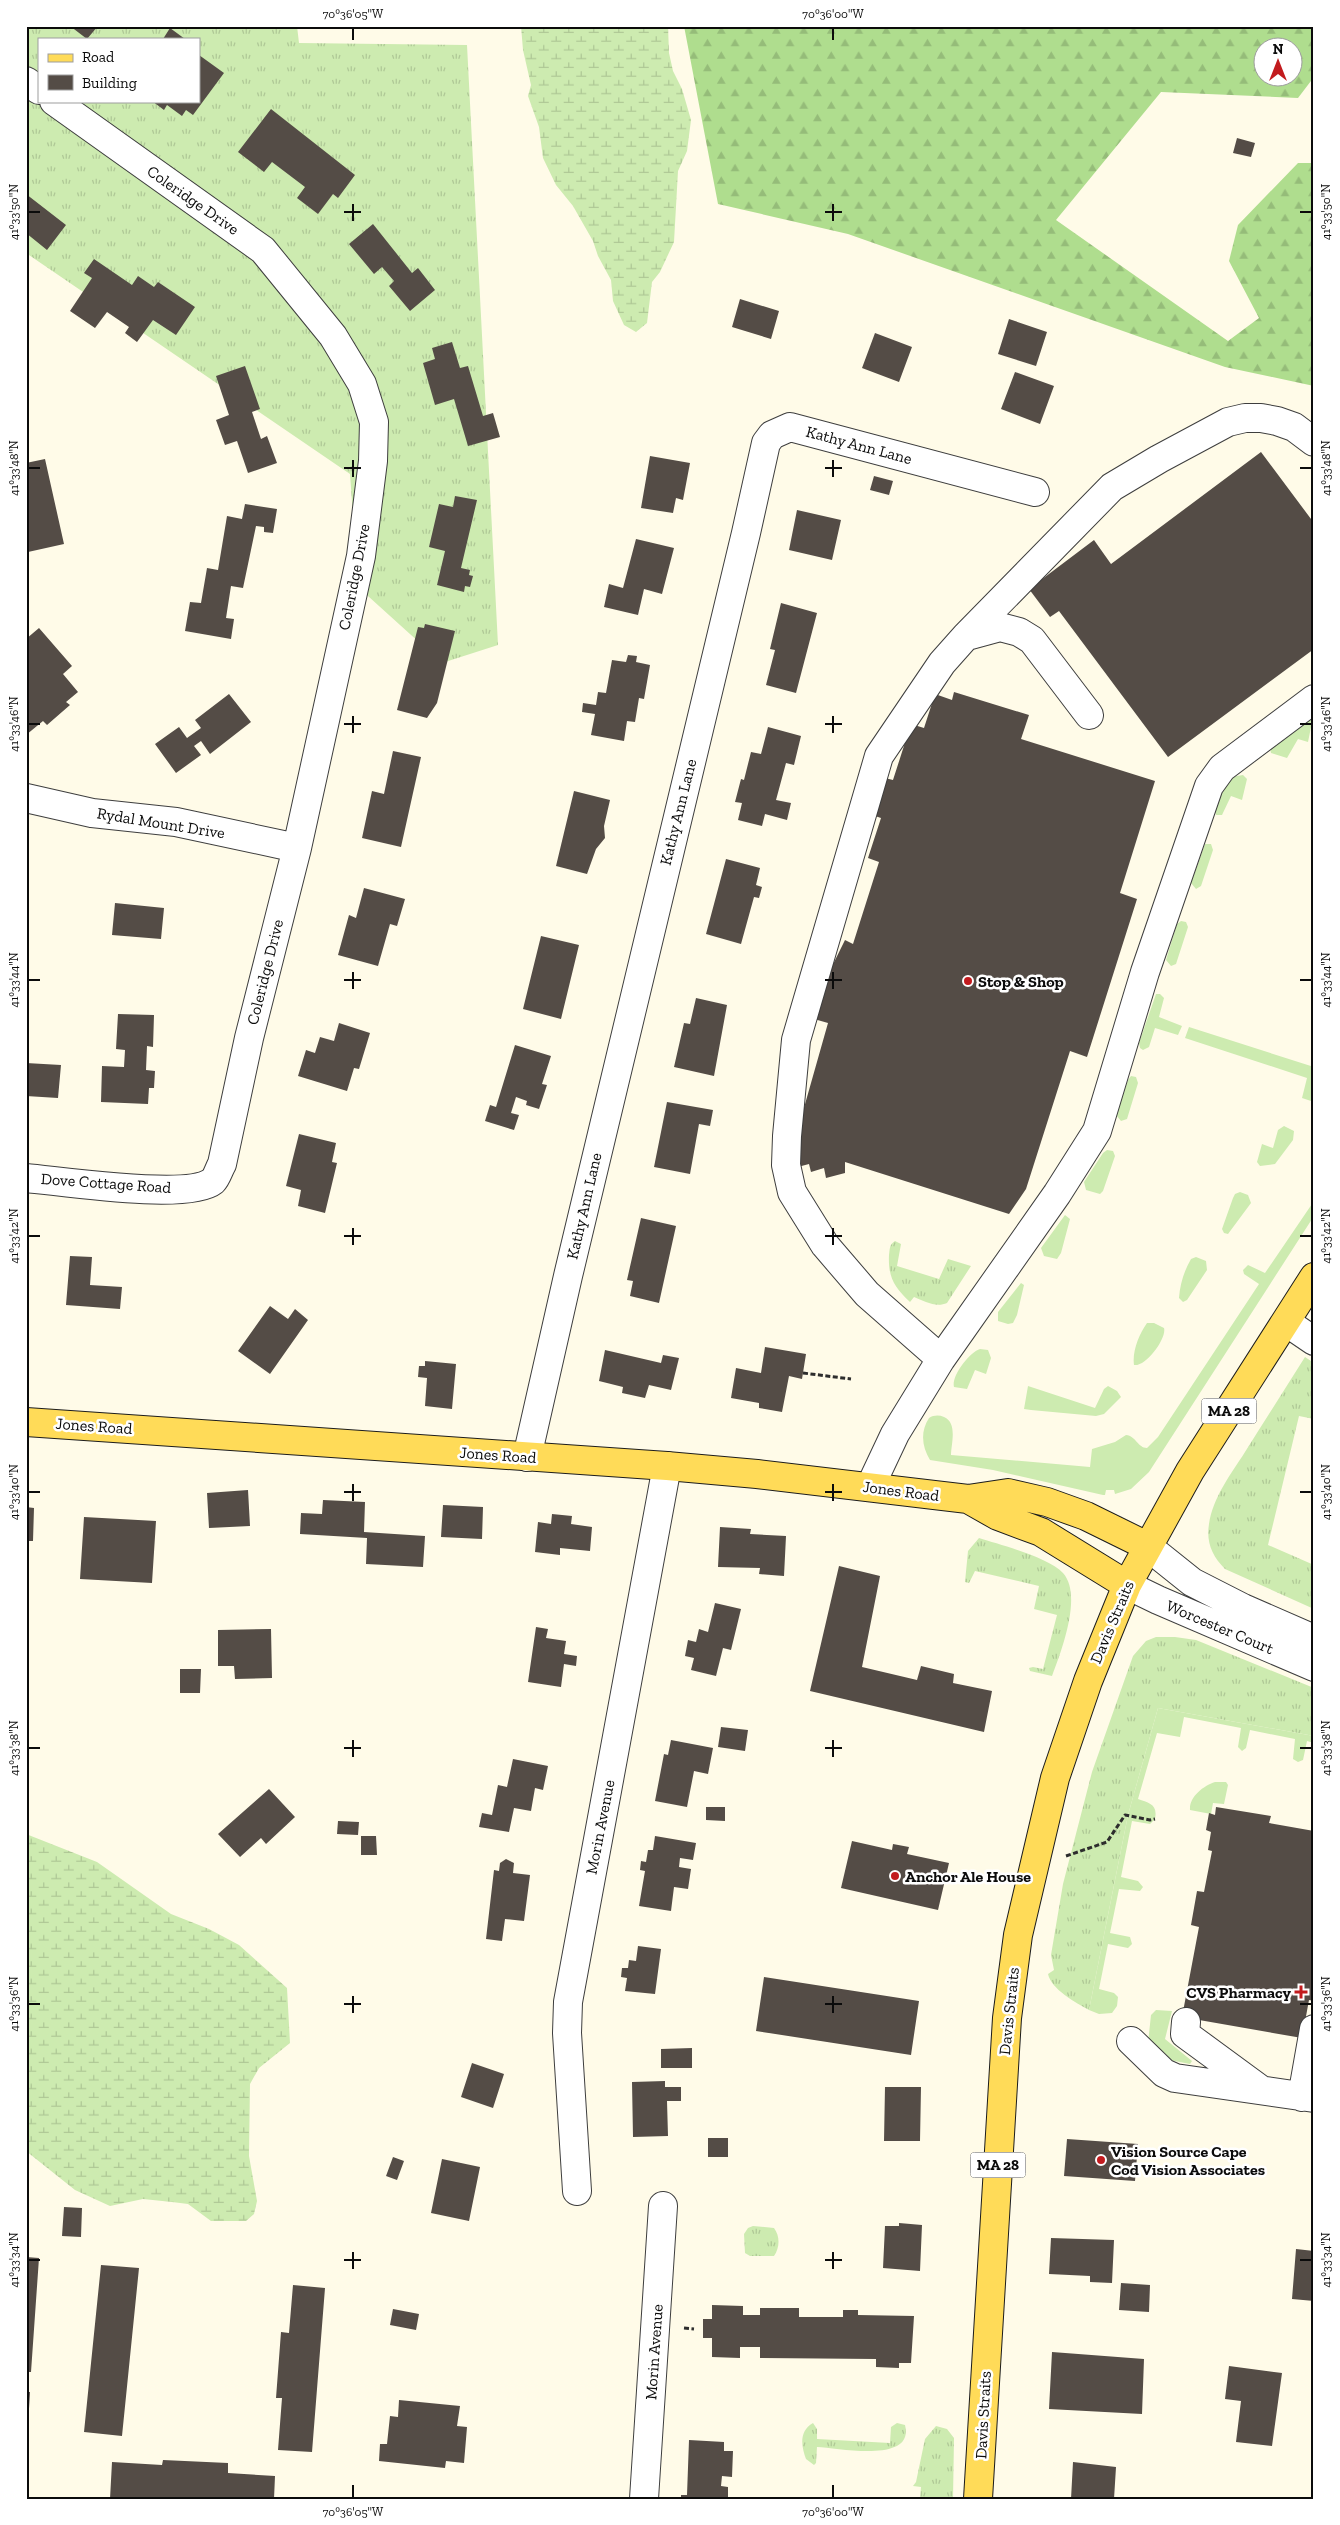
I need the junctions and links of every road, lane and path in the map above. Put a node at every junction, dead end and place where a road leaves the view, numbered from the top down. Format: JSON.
{"nodes":[{"id":1,"x":26,"y":82,"type":"edge"},
{"id":2,"x":38,"y":89,"type":"edge"},
{"id":3,"x":55,"y":102,"type":"edge"},
{"id":4,"x":1314,"y":442,"type":"edge"},
{"id":5,"x":1035,"y":492,"type":"dead end"},
{"id":6,"x":966,"y":636,"type":"junction"},
{"id":7,"x":1314,"y":699,"type":"edge"},
{"id":8,"x":1090,"y":716,"type":"dead end"},
{"id":9,"x":26,"y":798,"type":"edge"},
{"id":10,"x":297,"y":848,"type":"junction"},
{"id":11,"x":26,"y":1178,"type":"edge"},
{"id":12,"x":213,"y":1180,"type":"joint"},
{"id":13,"x":1314,"y":1277,"type":"edge"},
{"id":14,"x":1286,"y":1322,"type":"junction"},
{"id":15,"x":1314,"y":1341,"type":"edge"},
{"id":16,"x":941,"y":1359,"type":"junction"},
{"id":17,"x":802,"y":1373,"type":"dead end"},
{"id":18,"x":851,"y":1379,"type":"dead end"},
{"id":19,"x":26,"y":1422,"type":"edge"},
{"id":20,"x":527,"y":1457,"type":"junction"},
{"id":21,"x":666,"y":1466,"type":"junction"},
{"id":22,"x":870,"y":1487,"type":"junction"},
{"id":23,"x":968,"y":1499,"type":"junction"},
{"id":24,"x":1147,"y":1546,"type":"junction"},
{"id":25,"x":1127,"y":1585,"type":"junction"},
{"id":26,"x":1314,"y":1638,"type":"edge"},
{"id":27,"x":1314,"y":1667,"type":"edge"},
{"id":28,"x":1155,"y":1819,"type":"dead end"},
{"id":29,"x":1066,"y":1856,"type":"dead end"},
{"id":30,"x":1186,"y":2022,"type":"dead end"},
{"id":31,"x":1314,"y":2029,"type":"edge"},
{"id":32,"x":1131,"y":2041,"type":"dead end"},
{"id":33,"x":1263,"y":2092,"type":"junction"},
{"id":34,"x":1308,"y":2097,"type":"edge"},
{"id":35,"x":576,"y":2190,"type":"dead end"},
{"id":36,"x":663,"y":2206,"type":"dead end"},
{"id":37,"x":644,"y":2499,"type":"edge"},
{"id":38,"x":978,"y":2499,"type":"edge"}],
"edges":[{"from":1,"to":2,"type":"street"},
{"from":3,"to":10,"type":"street","name":"Coleridge Drive"},
{"from":4,"to":6,"type":"street"},
{"from":5,"to":20,"type":"street","name":"Kathy Ann Lane"},
{"from":6,"to":8,"type":"street"},
{"from":6,"to":16,"type":"street"},
{"from":7,"to":16,"type":"street"},
{"from":9,"to":10,"type":"street","name":"Rydal Mount Drive"},
{"from":10,"to":12,"type":"street","name":"Coleridge Drive"},
{"from":11,"to":12,"type":"street","name":"Dove Cottage Road"},
{"from":13,"to":14,"type":"main road","number":"MA 28"},
{"from":14,"to":15,"type":"street"},
{"from":14,"to":24,"type":"main road","number":"MA 28"},
{"from":16,"to":22,"type":"street"},
{"from":17,"to":18,"type":"path"},
{"from":19,"to":20,"type":"main road","name":"Jones Road"},
{"from":20,"to":21,"type":"main road","name":"Jones Road"},
{"from":21,"to":22,"type":"main road","name":"Jones Road"},
{"from":21,"to":35,"type":"street","name":"Morin Avenue"},
{"from":22,"to":23,"type":"main road","name":"Jones Road"},
{"from":23,"to":24,"type":"main road","name":"Jones Road"},
{"from":23,"to":25,"type":"main road","name":"Jones Road"},
{"from":24,"to":25,"type":"main road","name":"Davis Straits","number":"MA 28"},
{"from":24,"to":26,"type":"street","name":"Worcester Court"},
{"from":25,"to":27,"type":"street","name":"Worcester Court"},
{"from":25,"to":38,"type":"main road","name":"Davis Straits","number":"MA 28"},
{"from":28,"to":29,"type":"path"},
{"from":30,"to":33,"type":"street"},
{"from":31,"to":34,"type":"street"},
{"from":32,"to":33,"type":"street"},
{"from":33,"to":34,"type":"street"},
{"from":36,"to":37,"type":"street","name":"Morin Avenue"}]}
